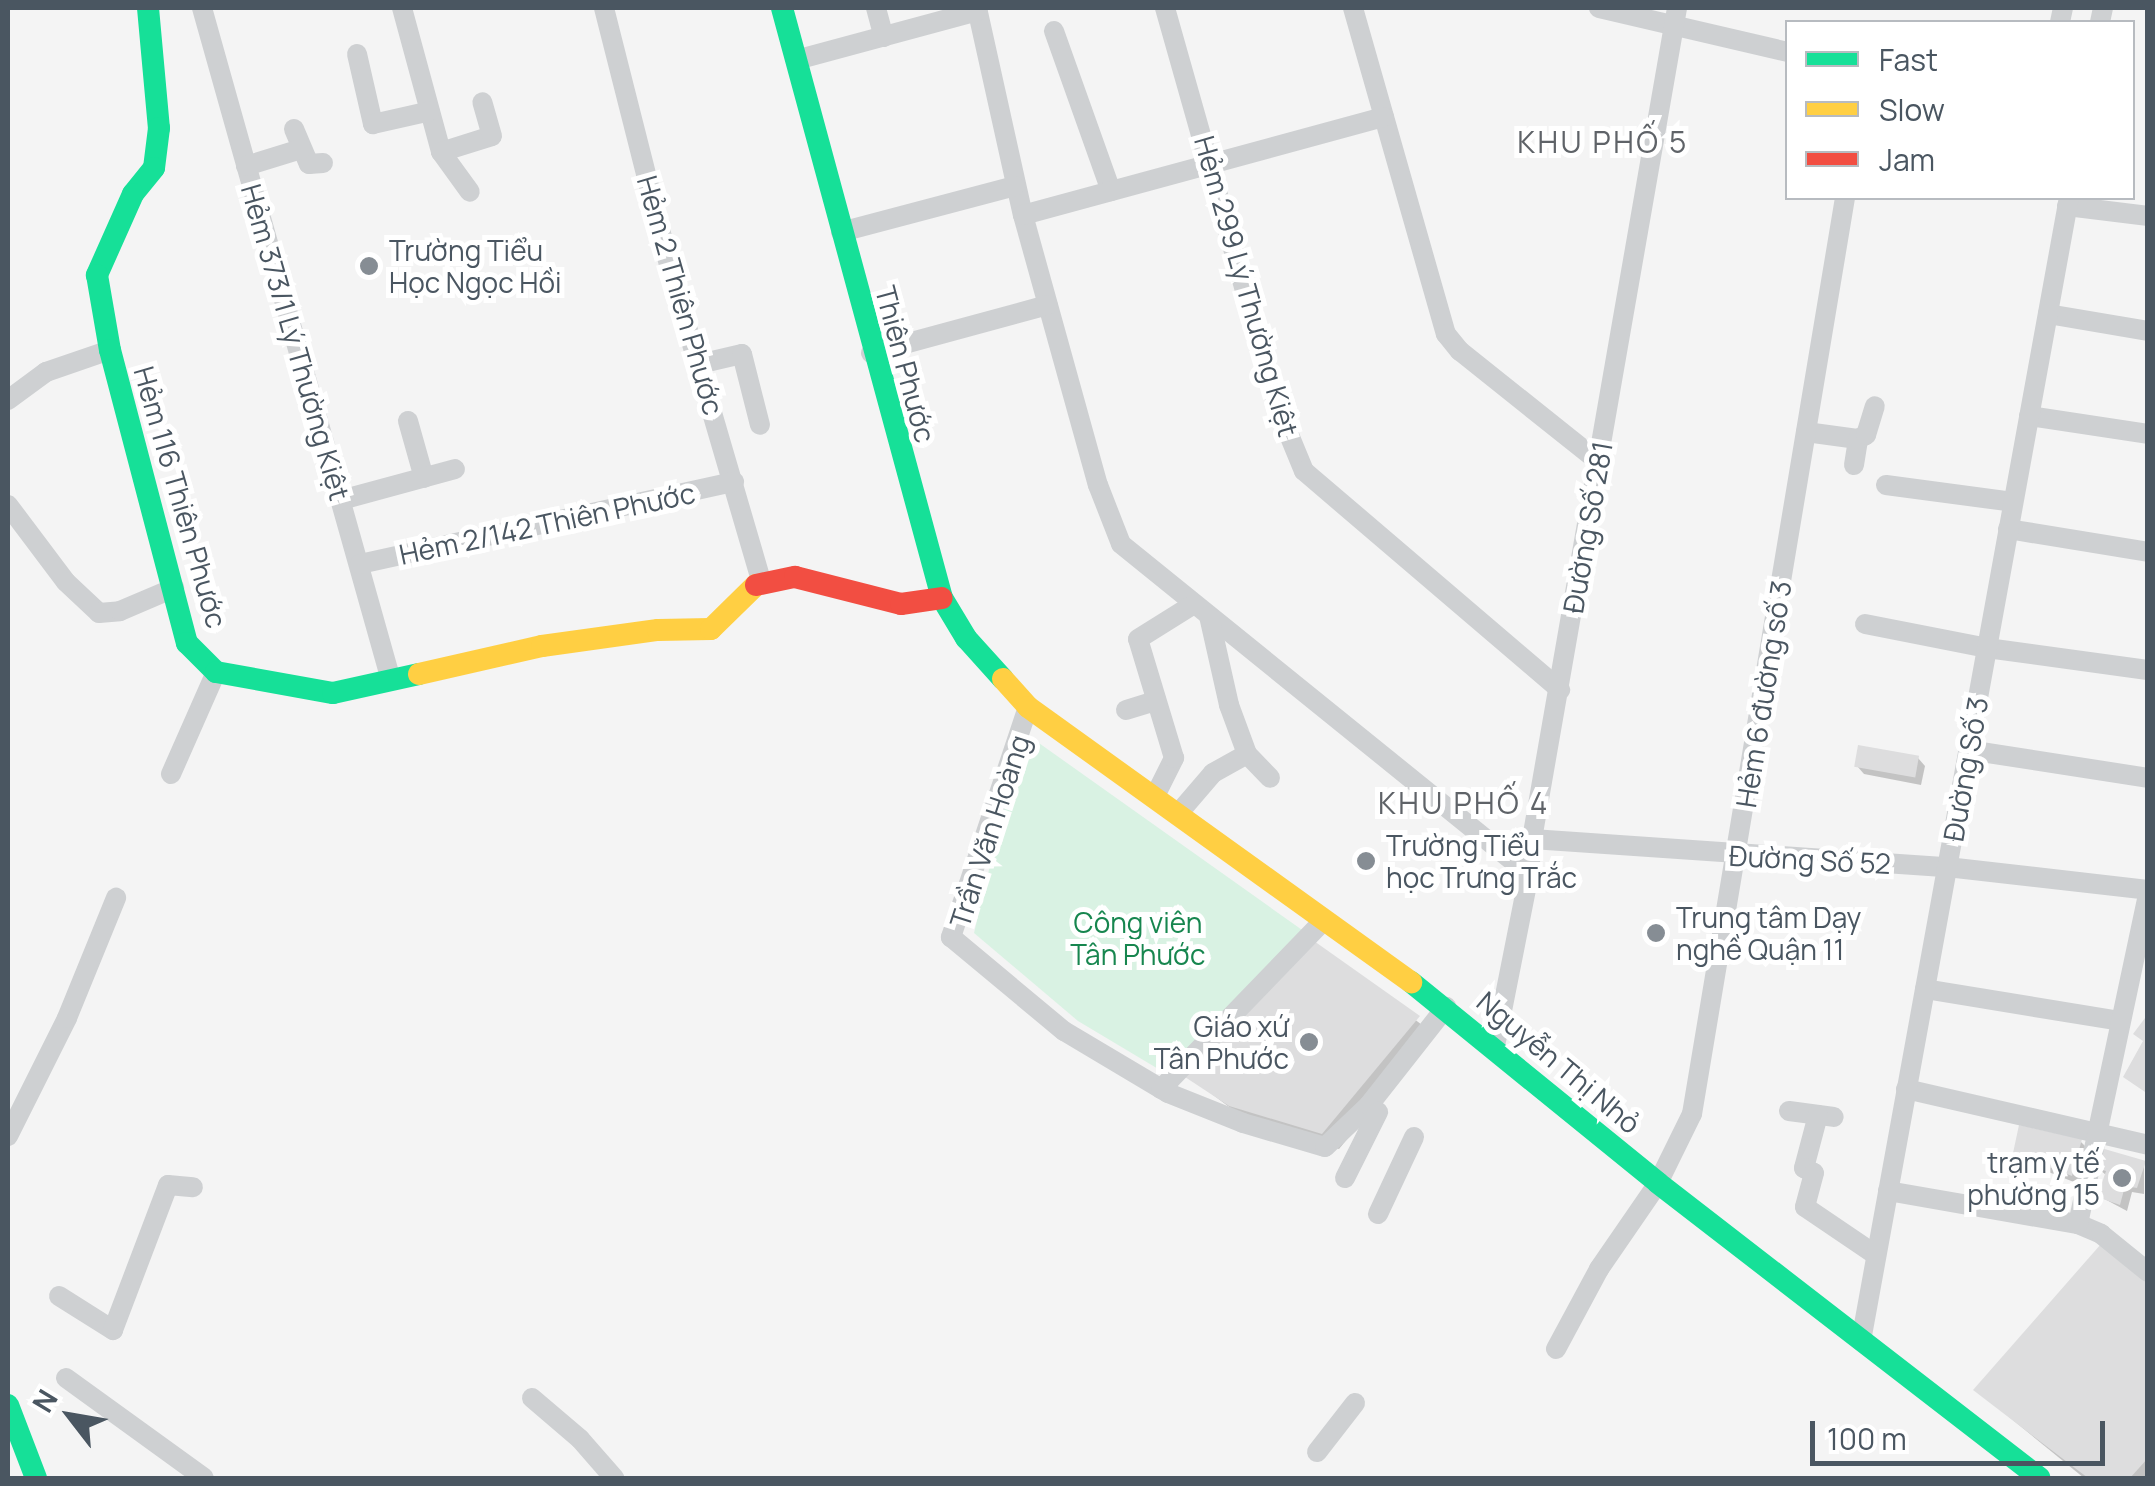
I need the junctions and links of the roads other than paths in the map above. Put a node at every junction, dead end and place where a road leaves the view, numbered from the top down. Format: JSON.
{"nodes":[{"id":1,"x":148,"y":8,"type":"edge"},
{"id":2,"x":202,"y":8,"type":"edge"},
{"id":3,"x":402,"y":8,"type":"edge"},
{"id":4,"x":604,"y":8,"type":"edge"},
{"id":5,"x":782,"y":8,"type":"edge"},
{"id":6,"x":876,"y":8,"type":"edge"},
{"id":7,"x":1166,"y":8,"type":"edge"},
{"id":8,"x":1353,"y":8,"type":"edge"},
{"id":9,"x":1600,"y":8,"type":"edge"},
{"id":10,"x":978,"y":9,"type":"edge"},
{"id":11,"x":1675,"y":17,"type":"edge"},
{"id":12,"x":1054,"y":31,"type":"dead end"},
{"id":13,"x":884,"y":37,"type":"junction"},
{"id":14,"x":1785,"y":51,"type":"edge"},
{"id":15,"x":357,"y":54,"type":"dead end"},
{"id":16,"x":796,"y":60,"type":"junction"},
{"id":17,"x":482,"y":102,"type":"dead end"},
{"id":18,"x":430,"y":111,"type":"junction"},
{"id":19,"x":1384,"y":117,"type":"junction"},
{"id":20,"x":441,"y":152,"type":"junction"},
{"id":21,"x":322,"y":163,"type":"dead end"},
{"id":22,"x":1211,"y":164,"type":"junction"},
{"id":23,"x":246,"y":166,"type":"junction"},
{"id":24,"x":1015,"y":186,"type":"junction"},
{"id":25,"x":1112,"y":191,"type":"junction"},
{"id":26,"x":470,"y":192,"type":"dead end"},
{"id":27,"x":1845,"y":200,"type":"edge"},
{"id":28,"x":2068,"y":202,"type":"edge"},
{"id":29,"x":1023,"y":215,"type":"junction"},
{"id":30,"x":2148,"y":216,"type":"edge"},
{"id":31,"x":842,"y":232,"type":"junction"},
{"id":32,"x":1048,"y":305,"type":"junction"},
{"id":33,"x":2048,"y":314,"type":"junction"},
{"id":34,"x":2148,"y":331,"type":"edge"},
{"id":35,"x":110,"y":350,"type":"junction"},
{"id":36,"x":872,"y":353,"type":"junction"},
{"id":37,"x":699,"y":364,"type":"junction"},
{"id":38,"x":8,"y":400,"type":"edge"},
{"id":39,"x":1874,"y":406,"type":"dead end"},
{"id":40,"x":2029,"y":416,"type":"junction"},
{"id":41,"x":408,"y":421,"type":"dead end"},
{"id":42,"x":760,"y":425,"type":"dead end"},
{"id":43,"x":1806,"y":432,"type":"junction"},
{"id":44,"x":2148,"y":434,"type":"edge"},
{"id":45,"x":1858,"y":439,"type":"junction"},
{"id":46,"x":1598,"y":461,"type":"junction"},
{"id":47,"x":1854,"y":465,"type":"dead end"},
{"id":48,"x":455,"y":470,"type":"dead end"},
{"id":49,"x":424,"y":478,"type":"junction"},
{"id":50,"x":734,"y":482,"type":"junction"},
{"id":51,"x":1886,"y":486,"type":"dead end"},
{"id":52,"x":341,"y":500,"type":"junction"},
{"id":53,"x":2013,"y":502,"type":"junction"},
{"id":54,"x":8,"y":505,"type":"edge"},
{"id":55,"x":2008,"y":529,"type":"junction"},
{"id":56,"x":2148,"y":552,"type":"edge"},
{"id":57,"x":360,"y":564,"type":"junction"},
{"id":58,"x":761,"y":581,"type":"junction"},
{"id":59,"x":174,"y":588,"type":"junction"},
{"id":60,"x":942,"y":598,"type":"junction"},
{"id":61,"x":1201,"y":610,"type":"junction"},
{"id":62,"x":1865,"y":624,"type":"dead end"},
{"id":63,"x":1987,"y":648,"type":"junction"},
{"id":64,"x":2148,"y":670,"type":"edge"},
{"id":65,"x":216,"y":672,"type":"junction"},
{"id":66,"x":390,"y":678,"type":"junction"},
{"id":67,"x":1560,"y":690,"type":"junction"},
{"id":68,"x":1156,"y":702,"type":"junction"},
{"id":69,"x":1028,"y":707,"type":"junction"},
{"id":70,"x":1126,"y":710,"type":"dead end"},
{"id":71,"x":1968,"y":750,"type":"junction"},
{"id":72,"x":1247,"y":754,"type":"junction"},
{"id":73,"x":171,"y":774,"type":"dead end"},
{"id":74,"x":1270,"y":778,"type":"dead end"},
{"id":75,"x":2148,"y":778,"type":"edge"},
{"id":76,"x":1154,"y":798,"type":"junction"},
{"id":77,"x":1177,"y":815,"type":"junction"},
{"id":78,"x":1532,"y":839,"type":"junction"},
{"id":79,"x":1736,"y":854,"type":"junction"},
{"id":80,"x":1947,"y":867,"type":"junction"},
{"id":81,"x":1530,"y":874,"type":"junction"},
{"id":82,"x":2148,"y":892,"type":"edge"},
{"id":83,"x":116,"y":898,"type":"dead end"},
{"id":84,"x":1323,"y":921,"type":"junction"},
{"id":85,"x":1925,"y":989,"type":"junction"},
{"id":86,"x":1446,"y":1007,"type":"junction"},
{"id":87,"x":2120,"y":1021,"type":"junction"},
{"id":88,"x":1496,"y":1046,"type":"junction"},
{"id":89,"x":1161,"y":1089,"type":"junction"},
{"id":90,"x":1906,"y":1090,"type":"junction"},
{"id":91,"x":1378,"y":1112,"type":"dead end"},
{"id":92,"x":1789,"y":1112,"type":"dead end"},
{"id":93,"x":2097,"y":1130,"type":"junction"},
{"id":94,"x":8,"y":1136,"type":"edge"},
{"id":95,"x":1414,"y":1137,"type":"dead end"},
{"id":96,"x":2148,"y":1145,"type":"edge"},
{"id":97,"x":1345,"y":1178,"type":"dead end"},
{"id":98,"x":1658,"y":1184,"type":"junction"},
{"id":99,"x":193,"y":1187,"type":"dead end"},
{"id":100,"x":1888,"y":1192,"type":"junction"},
{"id":101,"x":1378,"y":1214,"type":"dead end"},
{"id":102,"x":2078,"y":1224,"type":"junction"},
{"id":103,"x":1876,"y":1255,"type":"junction"},
{"id":104,"x":2148,"y":1272,"type":"edge"},
{"id":105,"x":60,"y":1296,"type":"dead end"},
{"id":106,"x":1861,"y":1340,"type":"junction"},
{"id":107,"x":1556,"y":1349,"type":"dead end"},
{"id":108,"x":66,"y":1378,"type":"dead end"},
{"id":109,"x":532,"y":1398,"type":"dead end"},
{"id":110,"x":1355,"y":1402,"type":"dead end"},
{"id":111,"x":8,"y":1405,"type":"edge"},
{"id":112,"x":1317,"y":1452,"type":"dead end"},
{"id":113,"x":36,"y":1478,"type":"edge"},
{"id":114,"x":204,"y":1478,"type":"edge"},
{"id":115,"x":614,"y":1478,"type":"edge"},
{"id":116,"x":2040,"y":1478,"type":"edge"}],
"edges":[{"from":1,"to":35,"type":"street","name":"Hẻm 116 Thiên Phước"},
{"from":2,"to":23,"type":"street","name":"Hẻm 373/1 Lý Thường Kiệt"},
{"from":3,"to":18,"type":"street"},
{"from":4,"to":37,"type":"street","name":"Hẻm 2 Thiên Phước"},
{"from":5,"to":16,"type":"street","name":"Thiên Phước"},
{"from":6,"to":13,"type":"street"},
{"from":7,"to":22,"type":"street","name":"Hẻm 299 Lý Thường Kiệt"},
{"from":8,"to":19,"type":"street"},
{"from":9,"to":11,"type":"street"},
{"from":10,"to":13,"type":"street"},
{"from":10,"to":24,"type":"street"},
{"from":11,"to":14,"type":"street"},
{"from":11,"to":46,"type":"street","name":"Đường Số 281"},
{"from":12,"to":25,"type":"street"},
{"from":13,"to":16,"type":"street"},
{"from":15,"to":18,"type":"street"},
{"from":16,"to":31,"type":"street","name":"Thiên Phước"},
{"from":17,"to":20,"type":"street"},
{"from":18,"to":20,"type":"street"},
{"from":19,"to":22,"type":"street"},
{"from":19,"to":46,"type":"street"},
{"from":20,"to":26,"type":"street"},
{"from":21,"to":23,"type":"street"},
{"from":22,"to":25,"type":"street"},
{"from":22,"to":67,"type":"street","name":"Hẻm 299 Lý Thường Kiệt"},
{"from":23,"to":52,"type":"street","name":"Hẻm 373/1 Lý Thường Kiệt"},
{"from":24,"to":29,"type":"street"},
{"from":24,"to":31,"type":"street"},
{"from":25,"to":29,"type":"street"},
{"from":27,"to":43,"type":"street","name":"Hẻm 6 đường số 3"},
{"from":28,"to":30,"type":"street"},
{"from":28,"to":33,"type":"street","name":"Đường Số 3"},
{"from":29,"to":32,"type":"street"},
{"from":31,"to":36,"type":"street","name":"Thiên Phước"},
{"from":32,"to":36,"type":"street"},
{"from":32,"to":61,"type":"street"},
{"from":33,"to":34,"type":"street"},
{"from":33,"to":40,"type":"street","name":"Đường Số 3"},
{"from":35,"to":38,"type":"street"},
{"from":35,"to":59,"type":"street","name":"Hẻm 116 Thiên Phước"},
{"from":36,"to":60,"type":"street","name":"Thiên Phước"},
{"from":37,"to":42,"type":"street"},
{"from":37,"to":50,"type":"street","name":"Hẻm 2 Thiên Phước"},
{"from":39,"to":45,"type":"street"},
{"from":40,"to":44,"type":"street"},
{"from":40,"to":53,"type":"street","name":"Đường Số 3"},
{"from":41,"to":49,"type":"street"},
{"from":43,"to":45,"type":"street"},
{"from":43,"to":79,"type":"street","name":"Hẻm 6 đường số 3"},
{"from":45,"to":47,"type":"street"},
{"from":46,"to":67,"type":"street","name":"Đường Số 281"},
{"from":48,"to":49,"type":"street"},
{"from":49,"to":52,"type":"street"},
{"from":50,"to":57,"type":"street","name":"Hẻm 2/142 Thiên Phước"},
{"from":50,"to":58,"type":"street","name":"Hẻm 2 Thiên Phước"},
{"from":51,"to":53,"type":"street"},
{"from":52,"to":57,"type":"street","name":"Hẻm 373/1 Lý Thường Kiệt"},
{"from":53,"to":55,"type":"street","name":"Đường Số 3"},
{"from":54,"to":59,"type":"street"},
{"from":55,"to":56,"type":"street"},
{"from":55,"to":63,"type":"street","name":"Đường Số 3"},
{"from":57,"to":66,"type":"street","name":"Hẻm 373/1 Lý Thường Kiệt"},
{"from":58,"to":60,"type":"street"},
{"from":58,"to":66,"type":"street"},
{"from":59,"to":65,"type":"street","name":"Hẻm 116 Thiên Phước"},
{"from":60,"to":69,"type":"street","name":"Thiên Phước"},
{"from":61,"to":68,"type":"street"},
{"from":61,"to":72,"type":"street"},
{"from":61,"to":81,"type":"street"},
{"from":62,"to":63,"type":"street"},
{"from":63,"to":64,"type":"street"},
{"from":63,"to":71,"type":"street","name":"Đường Số 3"},
{"from":65,"to":66,"type":"street"},
{"from":65,"to":73,"type":"street"},
{"from":67,"to":78,"type":"street","name":"Đường Số 281"},
{"from":68,"to":70,"type":"street"},
{"from":68,"to":76,"type":"street"},
{"from":69,"to":76,"type":"street","name":"Nguyễn Thị Nhỏ"},
{"from":69,"to":89,"type":"street","name":"Trần Văn Hoàng"},
{"from":71,"to":75,"type":"street"},
{"from":71,"to":80,"type":"street","name":"Đường Số 3"},
{"from":72,"to":74,"type":"street"},
{"from":72,"to":77,"type":"street"},
{"from":76,"to":77,"type":"street","name":"Nguyễn Thị Nhỏ"},
{"from":77,"to":84,"type":"street","name":"Nguyễn Thị Nhỏ"},
{"from":78,"to":79,"type":"street","name":"Đường Số 52"},
{"from":78,"to":81,"type":"street","name":"Đường Số 281"},
{"from":79,"to":80,"type":"street","name":"Đường Số 52"},
{"from":79,"to":98,"type":"street","name":"Hẻm 6 đường số 3"},
{"from":80,"to":82,"type":"street","name":"Đường Số 52"},
{"from":80,"to":85,"type":"street","name":"Đường Số 3"},
{"from":81,"to":88,"type":"street","name":"Đường Số 281"},
{"from":82,"to":87,"type":"street"},
{"from":83,"to":94,"type":"street"},
{"from":84,"to":86,"type":"street","name":"Nguyễn Thị Nhỏ"},
{"from":84,"to":89,"type":"street"},
{"from":85,"to":87,"type":"street"},
{"from":85,"to":90,"type":"street","name":"Đường Số 3"},
{"from":86,"to":88,"type":"street","name":"Nguyễn Thị Nhỏ"},
{"from":86,"to":89,"type":"street","name":"Trần Văn Hoàng"},
{"from":87,"to":93,"type":"street"},
{"from":88,"to":98,"type":"street","name":"Nguyễn Thị Nhỏ"},
{"from":90,"to":93,"type":"street"},
{"from":90,"to":100,"type":"street","name":"Đường Số 3"},
{"from":91,"to":97,"type":"street"},
{"from":92,"to":103,"type":"street"},
{"from":93,"to":96,"type":"street"},
{"from":93,"to":102,"type":"street"},
{"from":95,"to":101,"type":"street"},
{"from":98,"to":106,"type":"street","name":"Nguyễn Thị Nhỏ"},
{"from":98,"to":107,"type":"street","name":"Hẻm 6 đường số 3"},
{"from":99,"to":105,"type":"street"},
{"from":100,"to":102,"type":"street"},
{"from":100,"to":103,"type":"street","name":"Đường Số 3"},
{"from":102,"to":104,"type":"street"},
{"from":103,"to":106,"type":"street","name":"Đường Số 3"},
{"from":106,"to":116,"type":"street","name":"Nguyễn Thị Nhỏ"},
{"from":108,"to":114,"type":"street"},
{"from":109,"to":115,"type":"street"},
{"from":110,"to":112,"type":"street"},
{"from":111,"to":113,"type":"street"}]}
